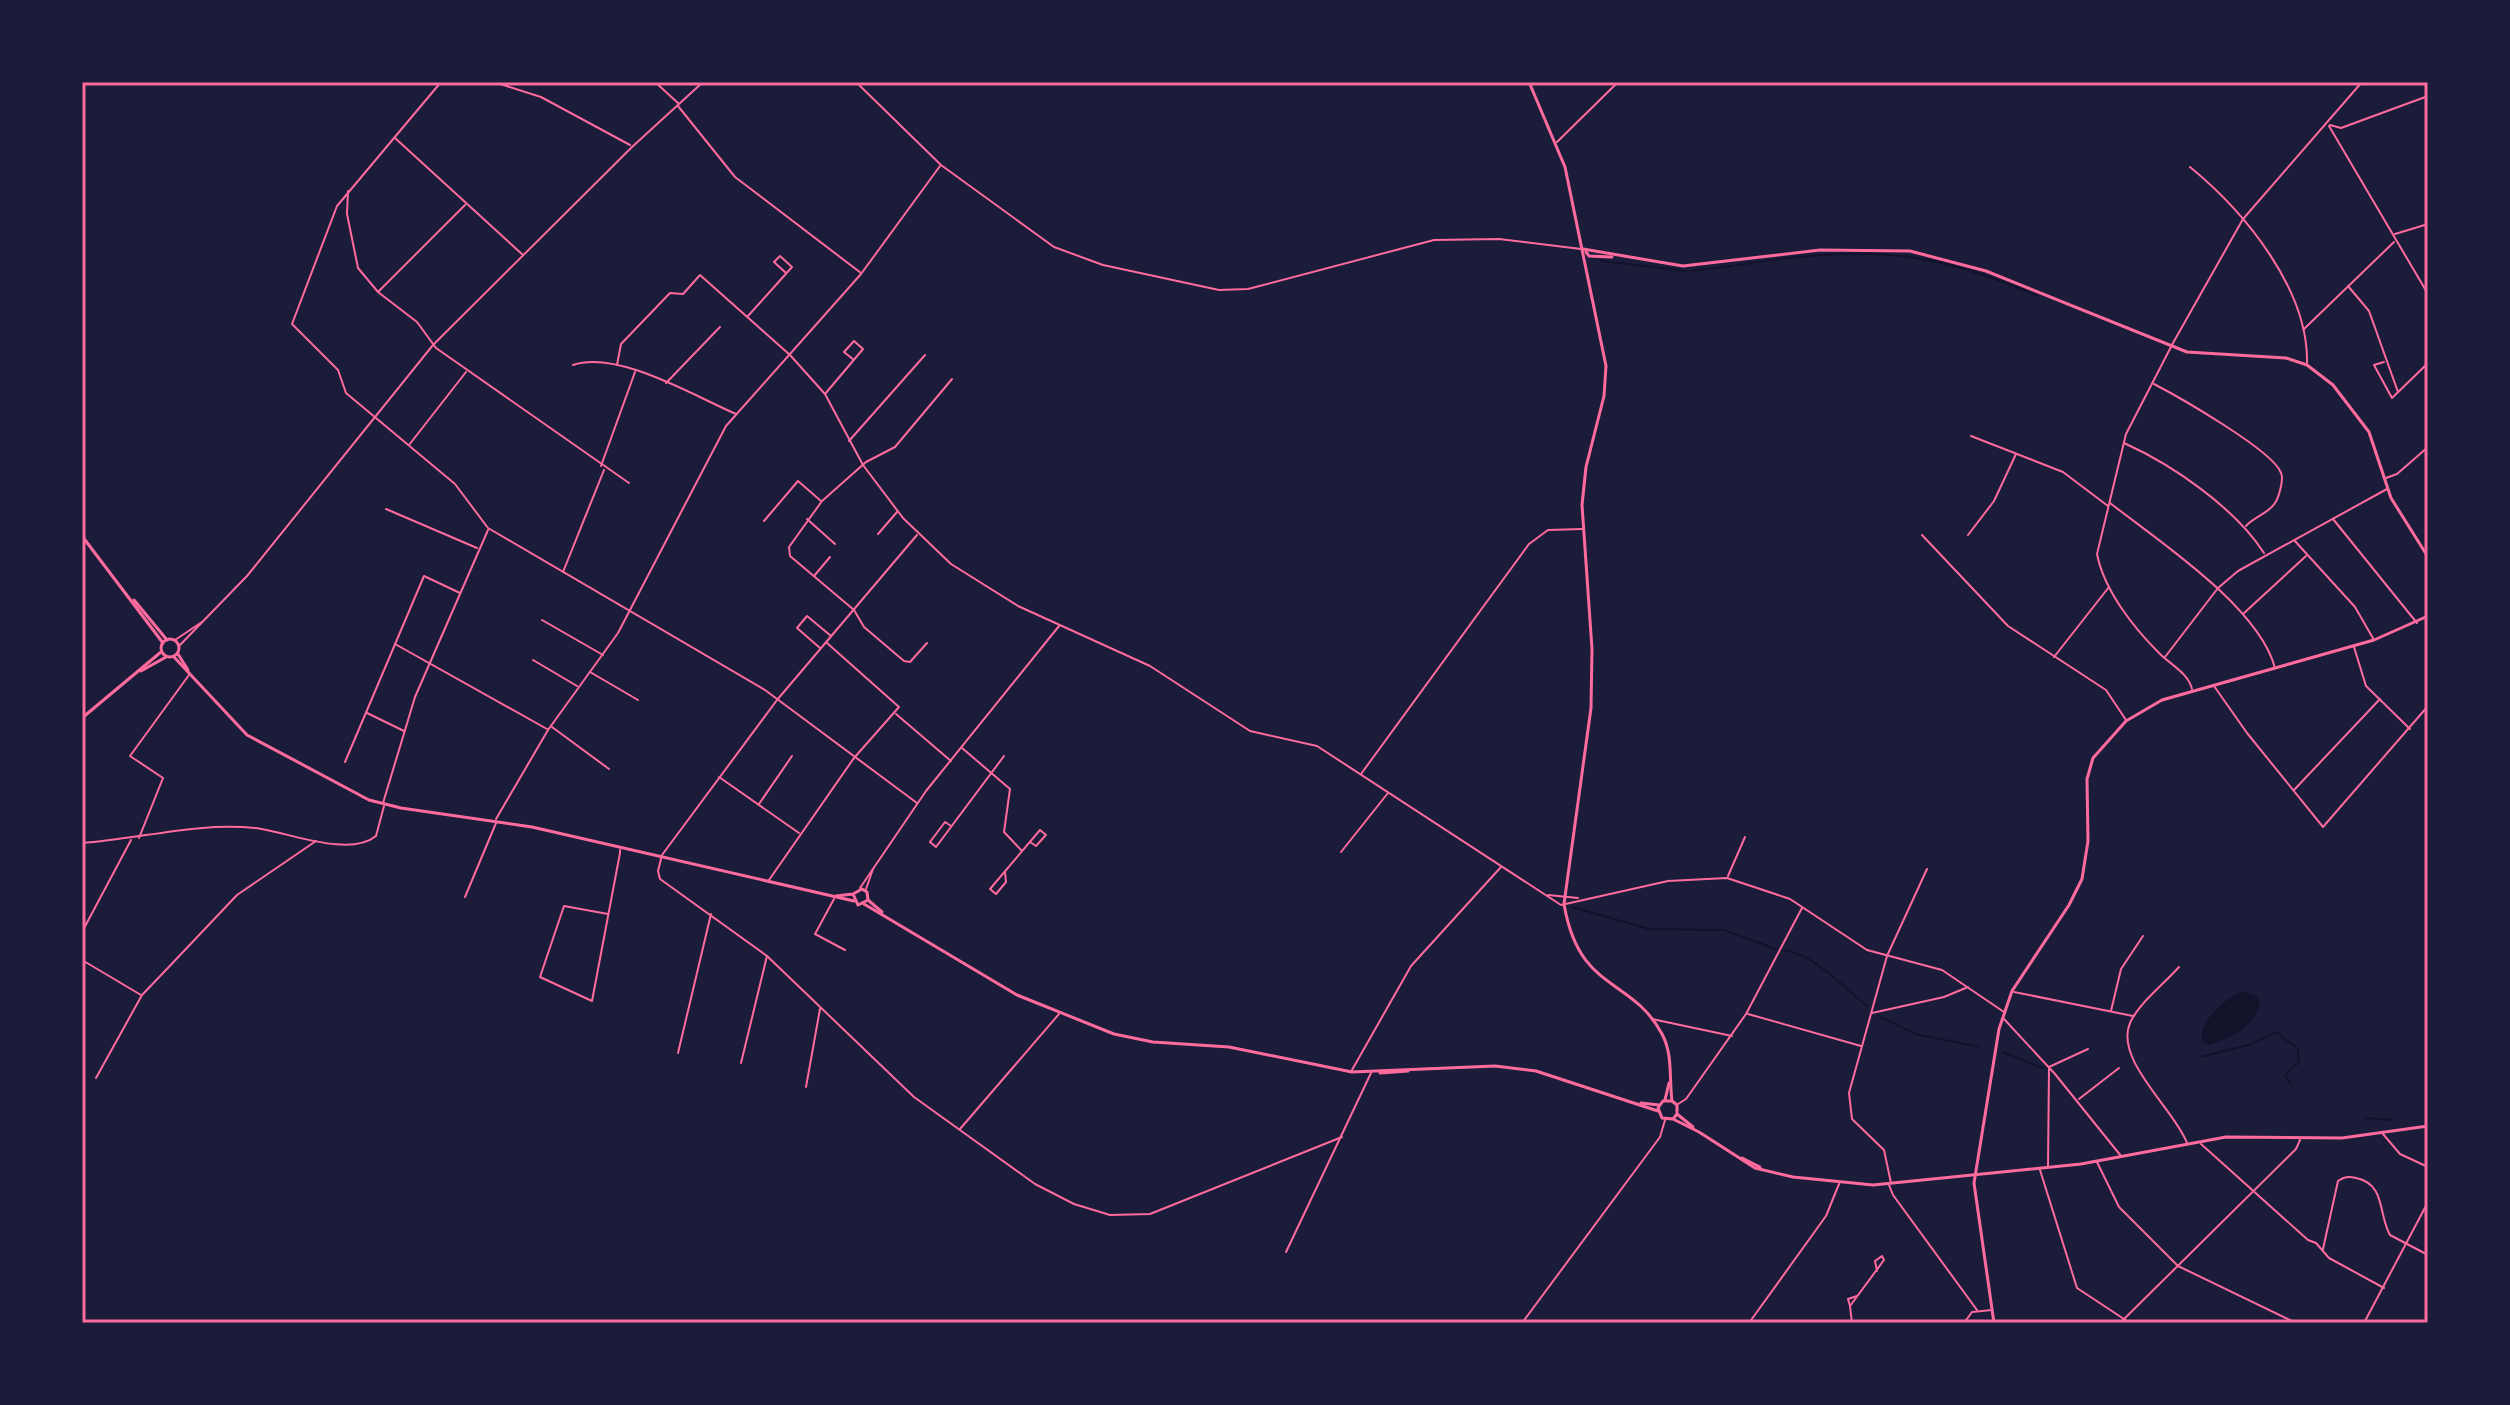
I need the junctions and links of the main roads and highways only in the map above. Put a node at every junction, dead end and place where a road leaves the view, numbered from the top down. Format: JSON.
{"nodes":[{"id":1,"x":1529,"y":82,"type":"edge"},
{"id":2,"x":1583,"y":249,"type":"junction"},
{"id":3,"x":82,"y":536,"type":"edge"},
{"id":4,"x":2428,"y":557,"type":"edge"},
{"id":5,"x":2428,"y":616,"type":"edge"},
{"id":6,"x":165,"y":641,"type":"junction"},
{"id":7,"x":161,"y":652,"type":"junction"},
{"id":8,"x":176,"y":655,"type":"junction"},
{"id":9,"x":166,"y":657,"type":"junction"},
{"id":10,"x":131,"y":678,"type":"junction"},
{"id":11,"x":82,"y":718,"type":"edge"},
{"id":12,"x":853,"y":894,"type":"junction"},
{"id":13,"x":834,"y":896,"type":"junction"},
{"id":14,"x":868,"y":900,"type":"junction"},
{"id":15,"x":854,"y":901,"type":"junction"},
{"id":16,"x":864,"y":904,"type":"junction"},
{"id":17,"x":885,"y":915,"type":"junction"},
{"id":18,"x":1670,"y":1080,"type":"junction"},
{"id":19,"x":1665,"y":1100,"type":"junction"},
{"id":20,"x":1672,"y":1101,"type":"junction"},
{"id":21,"x":1637,"y":1103,"type":"junction"},
{"id":22,"x":1659,"y":1105,"type":"junction"},
{"id":23,"x":1658,"y":1111,"type":"junction"},
{"id":24,"x":1677,"y":1114,"type":"junction"},
{"id":25,"x":1673,"y":1119,"type":"junction"},
{"id":26,"x":2428,"y":1126,"type":"edge"},
{"id":27,"x":1699,"y":1132,"type":"junction"},
{"id":28,"x":1974,"y":1175,"type":"junction"},
{"id":29,"x":1994,"y":1323,"type":"edge"}],
"edges":[{"from":1,"to":2,"type":"main road"},
{"from":2,"to":4,"type":"main road"},
{"from":2,"to":18,"type":"main road"},
{"from":3,"to":6,"type":"main road"},
{"from":5,"to":28,"type":"main road"},
{"from":6,"to":7,"type":"main road"},
{"from":6,"to":8,"type":"main road"},
{"from":7,"to":9,"type":"main road"},
{"from":7,"to":10,"type":"main road"},
{"from":8,"to":9,"type":"main road"},
{"from":8,"to":13,"type":"main road"},
{"from":9,"to":10,"type":"main road"},
{"from":10,"to":11,"type":"main road"},
{"from":12,"to":13,"type":"main road"},
{"from":12,"to":14,"type":"main road"},
{"from":12,"to":15,"type":"main road"},
{"from":13,"to":15,"type":"main road"},
{"from":14,"to":16,"type":"main road"},
{"from":14,"to":17,"type":"main road"},
{"from":15,"to":16,"type":"main road"},
{"from":16,"to":17,"type":"main road"},
{"from":17,"to":21,"type":"main road"},
{"from":18,"to":19,"type":"main road"},
{"from":18,"to":20,"type":"main road"},
{"from":19,"to":20,"type":"main road"},
{"from":19,"to":22,"type":"main road"},
{"from":20,"to":24,"type":"main road"},
{"from":21,"to":22,"type":"main road"},
{"from":21,"to":23,"type":"main road"},
{"from":22,"to":23,"type":"main road"},
{"from":23,"to":25,"type":"main road"},
{"from":24,"to":25,"type":"main road"},
{"from":24,"to":27,"type":"main road"},
{"from":25,"to":27,"type":"main road"},
{"from":26,"to":28,"type":"main road"},
{"from":27,"to":28,"type":"main road"},
{"from":28,"to":29,"type":"main road"}]}
